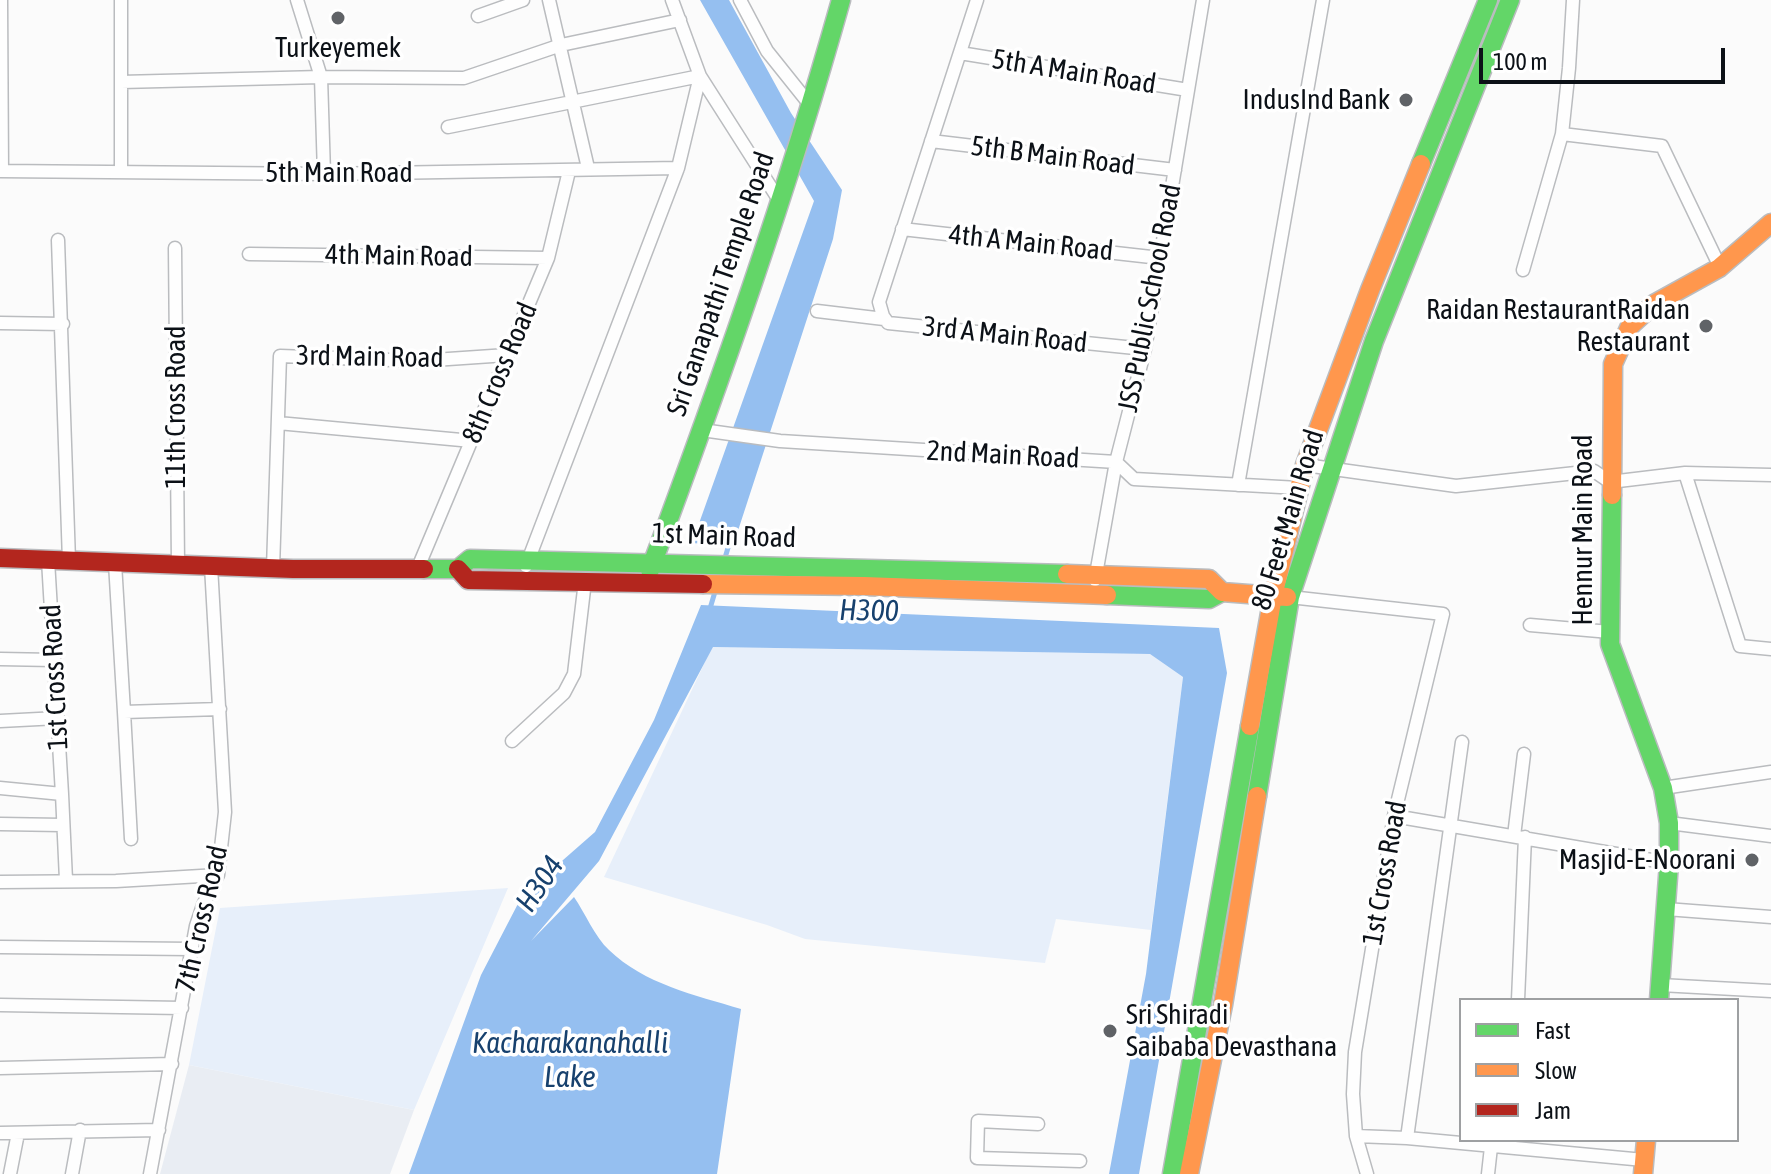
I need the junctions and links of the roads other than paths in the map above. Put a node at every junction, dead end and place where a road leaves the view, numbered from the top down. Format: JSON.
{"nodes":[{"id":1,"x":1,"y":0,"type":"edge"},
{"id":2,"x":121,"y":0,"type":"edge"},
{"id":3,"x":297,"y":0,"type":"edge"},
{"id":4,"x":523,"y":0,"type":"edge"},
{"id":5,"x":549,"y":0,"type":"edge"},
{"id":6,"x":672,"y":0,"type":"edge"},
{"id":7,"x":740,"y":0,"type":"edge"},
{"id":8,"x":841,"y":0,"type":"edge"},
{"id":9,"x":977,"y":0,"type":"edge"},
{"id":10,"x":1203,"y":0,"type":"edge"},
{"id":11,"x":1323,"y":0,"type":"edge"},
{"id":12,"x":1488,"y":0,"type":"edge"},
{"id":13,"x":1510,"y":0,"type":"edge"},
{"id":14,"x":1573,"y":0,"type":"edge"},
{"id":15,"x":478,"y":16,"type":"dead end"},
{"id":16,"x":680,"y":20,"type":"junction"},
{"id":17,"x":561,"y":45,"type":"junction"},
{"id":18,"x":960,"y":53,"type":"junction"},
{"id":19,"x":700,"y":76,"type":"junction"},
{"id":20,"x":321,"y":77,"type":"junction"},
{"id":21,"x":121,"y":82,"type":"junction"},
{"id":22,"x":1188,"y":90,"type":"junction"},
{"id":23,"x":573,"y":103,"type":"junction"},
{"id":24,"x":810,"y":112,"type":"junction"},
{"id":25,"x":448,"y":127,"type":"dead end"},
{"id":26,"x":1562,"y":134,"type":"junction"},
{"id":27,"x":931,"y":141,"type":"junction"},
{"id":28,"x":588,"y":168,"type":"junction"},
{"id":29,"x":678,"y":168,"type":"junction"},
{"id":30,"x":1175,"y":170,"type":"junction"},
{"id":31,"x":1,"y":171,"type":"edge"},
{"id":32,"x":121,"y":171,"type":"junction"},
{"id":33,"x":569,"y":171,"type":"junction"},
{"id":34,"x":324,"y":174,"type":"junction"},
{"id":35,"x":779,"y":200,"type":"junction"},
{"id":36,"x":1771,"y":223,"type":"edge"},
{"id":37,"x":902,"y":229,"type":"junction"},
{"id":38,"x":58,"y":240,"type":"dead end"},
{"id":39,"x":175,"y":248,"type":"dead end"},
{"id":40,"x":249,"y":254,"type":"dead end"},
{"id":41,"x":548,"y":258,"type":"junction"},
{"id":42,"x":1160,"y":258,"type":"junction"},
{"id":43,"x":1720,"y":267,"type":"junction"},
{"id":44,"x":1523,"y":270,"type":"dead end"},
{"id":45,"x":817,"y":311,"type":"dead end"},
{"id":46,"x":884,"y":319,"type":"junction"},
{"id":47,"x":0,"y":323,"type":"edge"},
{"id":48,"x":63,"y":324,"type":"junction"},
{"id":49,"x":1145,"y":349,"type":"junction"},
{"id":50,"x":507,"y":355,"type":"junction"},
{"id":51,"x":278,"y":423,"type":"junction"},
{"id":52,"x":702,"y":430,"type":"junction"},
{"id":53,"x":472,"y":441,"type":"junction"},
{"id":54,"x":1116,"y":462,"type":"junction"},
{"id":55,"x":1305,"y":465,"type":"junction"},
{"id":56,"x":1330,"y":469,"type":"junction"},
{"id":57,"x":1685,"y":473,"type":"junction"},
{"id":58,"x":1771,"y":475,"type":"edge"},
{"id":59,"x":1610,"y":482,"type":"junction"},
{"id":60,"x":1238,"y":485,"type":"junction"},
{"id":61,"x":1299,"y":488,"type":"junction"},
{"id":62,"x":0,"y":558,"type":"edge"},
{"id":63,"x":48,"y":560,"type":"junction"},
{"id":64,"x":528,"y":560,"type":"junction"},
{"id":65,"x":69,"y":561,"type":"junction"},
{"id":66,"x":653,"y":561,"type":"junction"},
{"id":67,"x":115,"y":563,"type":"junction"},
{"id":68,"x":178,"y":565,"type":"junction"},
{"id":69,"x":211,"y":566,"type":"junction"},
{"id":70,"x":273,"y":568,"type":"junction"},
{"id":71,"x":458,"y":569,"type":"junction"},
{"id":72,"x":417,"y":570,"type":"junction"},
{"id":73,"x":1096,"y":574,"type":"junction"},
{"id":74,"x":521,"y":581,"type":"junction"},
{"id":75,"x":585,"y":581,"type":"junction"},
{"id":76,"x":647,"y":582,"type":"junction"},
{"id":77,"x":1222,"y":592,"type":"junction"},
{"id":78,"x":1093,"y":595,"type":"junction"},
{"id":79,"x":1281,"y":596,"type":"junction"},
{"id":80,"x":1443,"y":614,"type":"joint"},
{"id":81,"x":1530,"y":625,"type":"dead end"},
{"id":82,"x":1610,"y":632,"type":"junction"},
{"id":83,"x":1771,"y":649,"type":"edge"},
{"id":84,"x":0,"y":659,"type":"edge"},
{"id":85,"x":54,"y":660,"type":"junction"},
{"id":86,"x":220,"y":709,"type":"junction"},
{"id":87,"x":124,"y":712,"type":"junction"},
{"id":88,"x":58,"y":718,"type":"junction"},
{"id":89,"x":0,"y":721,"type":"edge"},
{"id":90,"x":512,"y":741,"type":"dead end"},
{"id":91,"x":1462,"y":742,"type":"dead end"},
{"id":92,"x":1524,"y":754,"type":"dead end"},
{"id":93,"x":1771,"y":772,"type":"edge"},
{"id":94,"x":0,"y":788,"type":"edge"},
{"id":95,"x":1663,"y":788,"type":"junction"},
{"id":96,"x":62,"y":794,"type":"junction"},
{"id":97,"x":1394,"y":816,"type":"junction"},
{"id":98,"x":1669,"y":823,"type":"junction"},
{"id":99,"x":0,"y":824,"type":"edge"},
{"id":100,"x":62,"y":825,"type":"junction"},
{"id":101,"x":1451,"y":827,"type":"junction"},
{"id":102,"x":1771,"y":836,"type":"edge"},
{"id":103,"x":1520,"y":837,"type":"junction"},
{"id":104,"x":131,"y":839,"type":"dead end"},
{"id":105,"x":1669,"y":863,"type":"junction"},
{"id":106,"x":218,"y":875,"type":"junction"},
{"id":107,"x":66,"y":880,"type":"junction"},
{"id":108,"x":0,"y":882,"type":"edge"},
{"id":109,"x":1666,"y":909,"type":"junction"},
{"id":110,"x":1771,"y":917,"type":"edge"},
{"id":111,"x":0,"y":947,"type":"edge"},
{"id":112,"x":192,"y":949,"type":"junction"},
{"id":113,"x":1771,"y":991,"type":"edge"},
{"id":114,"x":1659,"y":992,"type":"edge"},
{"id":115,"x":1518,"y":998,"type":"edge"},
{"id":116,"x":0,"y":1005,"type":"edge"},
{"id":117,"x":182,"y":1008,"type":"junction"},
{"id":118,"x":172,"y":1064,"type":"junction"},
{"id":119,"x":0,"y":1068,"type":"edge"},
{"id":120,"x":1038,"y":1124,"type":"dead end"},
{"id":121,"x":80,"y":1130,"type":"junction"},
{"id":122,"x":159,"y":1130,"type":"junction"},
{"id":123,"x":0,"y":1133,"type":"edge"},
{"id":124,"x":18,"y":1133,"type":"junction"},
{"id":125,"x":1356,"y":1136,"type":"junction"},
{"id":126,"x":1407,"y":1138,"type":"junction"},
{"id":127,"x":1646,"y":1142,"type":"edge"},
{"id":128,"x":1512,"y":1145,"type":"edge"},
{"id":129,"x":1491,"y":1147,"type":"junction"},
{"id":130,"x":1080,"y":1161,"type":"dead end"},
{"id":131,"x":1643,"y":1167,"type":"edge"},
{"id":132,"x":10,"y":1174,"type":"edge"},
{"id":133,"x":72,"y":1174,"type":"edge"},
{"id":134,"x":150,"y":1174,"type":"edge"},
{"id":135,"x":1172,"y":1174,"type":"edge"},
{"id":136,"x":1189,"y":1174,"type":"edge"},
{"id":137,"x":1367,"y":1174,"type":"edge"},
{"id":138,"x":1488,"y":1174,"type":"edge"}],
"edges":[{"from":1,"to":31,"type":"street"},
{"from":2,"to":21,"type":"street"},
{"from":3,"to":20,"type":"street"},
{"from":4,"to":15,"type":"street"},
{"from":5,"to":17,"type":"street"},
{"from":6,"to":16,"type":"street"},
{"from":7,"to":24,"type":"street"},
{"from":8,"to":24,"type":"main road","name":"Sri Ganapathi Temple Road"},
{"from":9,"to":18,"type":"street"},
{"from":10,"to":22,"type":"street","name":"JSS Public School Road"},
{"from":11,"to":60,"type":"street"},
{"from":12,"to":55,"type":"main road","name":"80 Feet Main Road"},
{"from":13,"to":56,"type":"main road","name":"80 Feet Main Road"},
{"from":14,"to":26,"type":"street"},
{"from":16,"to":17,"type":"street"},
{"from":16,"to":19,"type":"street"},
{"from":17,"to":20,"type":"street"},
{"from":17,"to":23,"type":"street"},
{"from":18,"to":22,"type":"street","name":"5th A Main Road"},
{"from":18,"to":27,"type":"street"},
{"from":19,"to":23,"type":"street"},
{"from":19,"to":29,"type":"street"},
{"from":19,"to":35,"type":"street"},
{"from":20,"to":21,"type":"street"},
{"from":20,"to":34,"type":"street"},
{"from":21,"to":32,"type":"street"},
{"from":22,"to":30,"type":"street","name":"JSS Public School Road"},
{"from":23,"to":25,"type":"street"},
{"from":23,"to":28,"type":"street"},
{"from":24,"to":35,"type":"main road","name":"Sri Ganapathi Temple Road"},
{"from":26,"to":43,"type":"street"},
{"from":26,"to":44,"type":"street"},
{"from":27,"to":30,"type":"street","name":"5th B Main Road"},
{"from":27,"to":37,"type":"street"},
{"from":28,"to":29,"type":"street","name":"5th Main Road"},
{"from":28,"to":33,"type":"street","name":"5th Main Road"},
{"from":29,"to":64,"type":"street"},
{"from":30,"to":42,"type":"street","name":"JSS Public School Road"},
{"from":31,"to":32,"type":"street","name":"5th Main Road"},
{"from":32,"to":34,"type":"street","name":"5th Main Road"},
{"from":33,"to":34,"type":"street","name":"5th Main Road"},
{"from":33,"to":41,"type":"street","name":"8th Cross Road"},
{"from":35,"to":52,"type":"main road","name":"Sri Ganapathi Temple Road"},
{"from":36,"to":43,"type":"main road","name":"Hennur Main Road"},
{"from":37,"to":42,"type":"street","name":"4th A Main Road"},
{"from":37,"to":46,"type":"street","name":"3rd A Main Road"},
{"from":38,"to":48,"type":"street"},
{"from":39,"to":68,"type":"street","name":"11th Cross Road"},
{"from":40,"to":41,"type":"street","name":"4th Main Road"},
{"from":41,"to":50,"type":"street","name":"8th Cross Road"},
{"from":42,"to":49,"type":"street","name":"JSS Public School Road"},
{"from":43,"to":59,"type":"main road","name":"Hennur Main Road"},
{"from":45,"to":46,"type":"street"},
{"from":46,"to":49,"type":"street","name":"3rd A Main Road"},
{"from":47,"to":48,"type":"street"},
{"from":48,"to":65,"type":"street"},
{"from":49,"to":54,"type":"street","name":"JSS Public School Road"},
{"from":50,"to":51,"type":"street","name":"3rd Main Road"},
{"from":50,"to":53,"type":"street","name":"8th Cross Road"},
{"from":51,"to":53,"type":"street"},
{"from":51,"to":70,"type":"street"},
{"from":52,"to":54,"type":"street","name":"2nd Main Road"},
{"from":52,"to":66,"type":"main road","name":"Sri Ganapathi Temple Road"},
{"from":53,"to":72,"type":"street","name":"8th Cross Road"},
{"from":54,"to":60,"type":"street","name":"2nd Main Road"},
{"from":54,"to":73,"type":"street","name":"JSS Public School Road"},
{"from":55,"to":56,"type":"street"},
{"from":55,"to":61,"type":"main road","name":"80 Feet Main Road"},
{"from":56,"to":59,"type":"street"},
{"from":56,"to":79,"type":"main road","name":"80 Feet Main Road"},
{"from":57,"to":58,"type":"street"},
{"from":57,"to":59,"type":"street"},
{"from":57,"to":83,"type":"street"},
{"from":59,"to":82,"type":"main road","name":"Hennur Main Road"},
{"from":60,"to":61,"type":"street","name":"2nd Main Road"},
{"from":61,"to":79,"type":"main road","name":"80 Feet Main Road"},
{"from":62,"to":63,"type":"main road","name":"1st Main Road"},
{"from":63,"to":65,"type":"main road","name":"1st Main Road"},
{"from":63,"to":85,"type":"street","name":"1st Cross Road"},
{"from":64,"to":66,"type":"main road","name":"1st Main Road"},
{"from":64,"to":71,"type":"main road","name":"1st Main Road"},
{"from":64,"to":74,"type":"street"},
{"from":65,"to":67,"type":"main road","name":"1st Main Road"},
{"from":66,"to":73,"type":"main road","name":"1st Main Road"},
{"from":66,"to":76,"type":"main road","name":"Sri Ganapathi Temple Road"},
{"from":67,"to":68,"type":"main road","name":"1st Main Road"},
{"from":67,"to":87,"type":"street"},
{"from":68,"to":69,"type":"main road","name":"1st Main Road"},
{"from":69,"to":70,"type":"main road","name":"1st Main Road"},
{"from":69,"to":86,"type":"street","name":"7th Cross Road"},
{"from":70,"to":72,"type":"main road","name":"1st Main Road"},
{"from":71,"to":72,"type":"main road","name":"1st Main Road"},
{"from":71,"to":74,"type":"main road"},
{"from":73,"to":77,"type":"main road","name":"1st Main Road"},
{"from":73,"to":78,"type":"street","name":"JSS Public School Road"},
{"from":74,"to":75,"type":"main road"},
{"from":75,"to":76,"type":"main road"},
{"from":75,"to":90,"type":"street"},
{"from":76,"to":78,"type":"main road"},
{"from":77,"to":78,"type":"main road"},
{"from":77,"to":79,"type":"main road","name":"1st Main Road"},
{"from":79,"to":80,"type":"street","name":"1st Main Road"},
{"from":79,"to":135,"type":"main road","name":"80 Feet Main Road"},
{"from":79,"to":136,"type":"main road","name":"80 Feet Main Road"},
{"from":80,"to":97,"type":"street","name":"1st Cross Road"},
{"from":81,"to":82,"type":"street"},
{"from":82,"to":95,"type":"main road","name":"Hennur Main Road"},
{"from":84,"to":85,"type":"street"},
{"from":85,"to":88,"type":"street","name":"1st Cross Road"},
{"from":86,"to":87,"type":"street"},
{"from":86,"to":106,"type":"street","name":"7th Cross Road"},
{"from":87,"to":104,"type":"street"},
{"from":88,"to":89,"type":"street"},
{"from":88,"to":96,"type":"street","name":"1st Cross Road"},
{"from":91,"to":101,"type":"street"},
{"from":92,"to":103,"type":"street"},
{"from":93,"to":95,"type":"street"},
{"from":94,"to":96,"type":"street"},
{"from":95,"to":98,"type":"main road","name":"Hennur Main Road"},
{"from":96,"to":100,"type":"street","name":"1st Cross Road"},
{"from":97,"to":101,"type":"street"},
{"from":97,"to":125,"type":"street","name":"1st Cross Road"},
{"from":98,"to":102,"type":"street"},
{"from":98,"to":105,"type":"main road","name":"Hennur Main Road"},
{"from":99,"to":100,"type":"street"},
{"from":100,"to":107,"type":"street","name":"1st Cross Road"},
{"from":101,"to":103,"type":"street"},
{"from":101,"to":126,"type":"street"},
{"from":103,"to":105,"type":"street"},
{"from":103,"to":115,"type":"street"},
{"from":105,"to":109,"type":"main road","name":"Hennur Main Road"},
{"from":106,"to":107,"type":"street"},
{"from":106,"to":112,"type":"street","name":"7th Cross Road"},
{"from":107,"to":108,"type":"street"},
{"from":109,"to":110,"type":"street"},
{"from":109,"to":114,"type":"main road","name":"Hennur Main Road"},
{"from":111,"to":112,"type":"street"},
{"from":112,"to":117,"type":"street","name":"7th Cross Road"},
{"from":113,"to":114,"type":"street"},
{"from":116,"to":117,"type":"street"},
{"from":117,"to":118,"type":"street","name":"7th Cross Road"},
{"from":118,"to":119,"type":"street"},
{"from":118,"to":122,"type":"street","name":"7th Cross Road"},
{"from":120,"to":130,"type":"street"},
{"from":121,"to":122,"type":"street"},
{"from":121,"to":124,"type":"street"},
{"from":121,"to":133,"type":"street"},
{"from":122,"to":134,"type":"street","name":"7th Cross Road"},
{"from":123,"to":124,"type":"street"},
{"from":124,"to":132,"type":"street"},
{"from":125,"to":126,"type":"street"},
{"from":125,"to":137,"type":"street","name":"1st Cross Road"},
{"from":126,"to":129,"type":"street"},
{"from":127,"to":131,"type":"main road"},
{"from":128,"to":129,"type":"street"},
{"from":128,"to":131,"type":"street"},
{"from":129,"to":138,"type":"street"}]}
